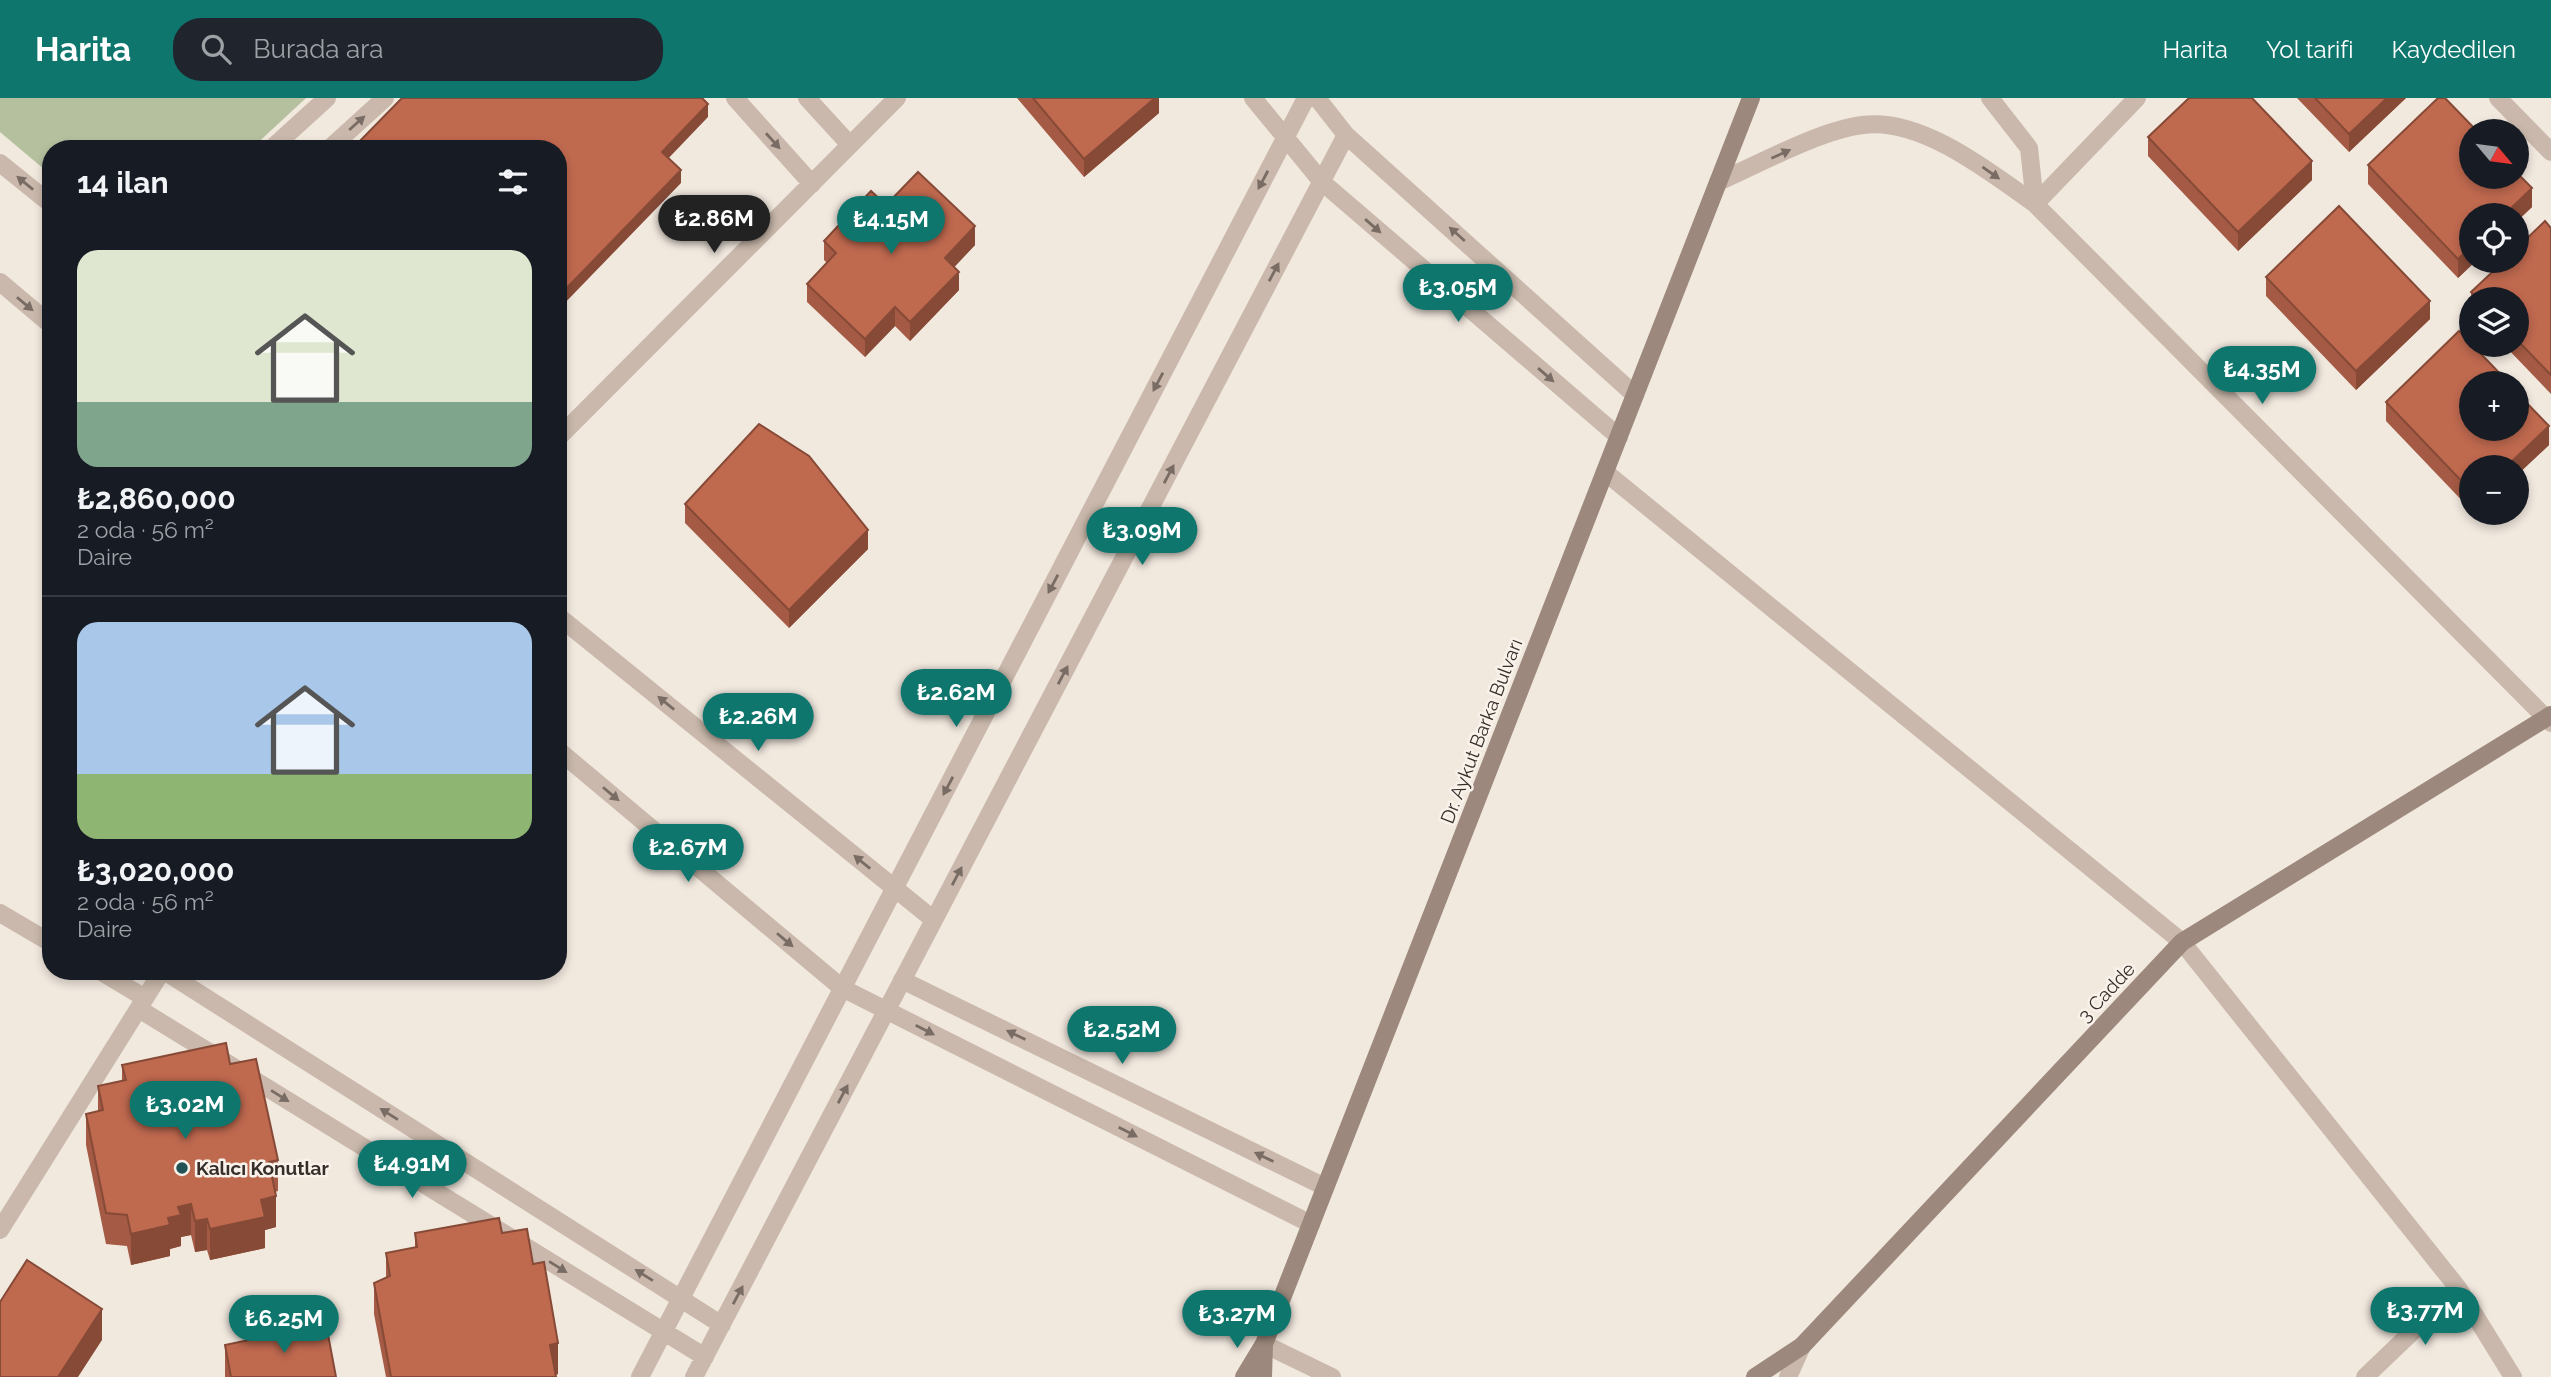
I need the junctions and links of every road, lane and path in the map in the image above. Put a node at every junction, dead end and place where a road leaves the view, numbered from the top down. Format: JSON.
{"nodes":[{"id":1,"x":327,"y":98,"type":"edge"},
{"id":2,"x":384,"y":98,"type":"edge"},
{"id":3,"x":735,"y":98,"type":"edge"},
{"id":4,"x":807,"y":98,"type":"edge"},
{"id":5,"x":897,"y":98,"type":"edge"},
{"id":6,"x":1253,"y":98,"type":"edge"},
{"id":7,"x":1306,"y":98,"type":"edge"},
{"id":8,"x":1317,"y":98,"type":"edge"},
{"id":9,"x":1751,"y":98,"type":"edge"},
{"id":10,"x":1990,"y":98,"type":"edge"},
{"id":11,"x":2137,"y":98,"type":"edge"},
{"id":12,"x":2498,"y":98,"type":"edge"},
{"id":13,"x":1346,"y":135,"type":"junction"},
{"id":14,"x":1285,"y":138,"type":"junction"},
{"id":15,"x":281,"y":140,"type":"edge"},
{"id":16,"x":339,"y":140,"type":"edge"},
{"id":17,"x":850,"y":145,"type":"junction"},
{"id":18,"x":2551,"y":152,"type":"edge"},
{"id":19,"x":0,"y":163,"type":"edge"},
{"id":20,"x":1322,"y":182,"type":"junction"},
{"id":21,"x":1718,"y":182,"type":"junction"},
{"id":22,"x":812,"y":184,"type":"junction"},
{"id":23,"x":42,"y":197,"type":"edge"},
{"id":24,"x":2035,"y":204,"type":"junction"},
{"id":25,"x":0,"y":282,"type":"edge"},
{"id":26,"x":42,"y":317,"type":"edge"},
{"id":27,"x":1635,"y":395,"type":"junction"},
{"id":28,"x":567,"y":429,"type":"edge"},
{"id":29,"x":1619,"y":437,"type":"junction"},
{"id":30,"x":1605,"y":472,"type":"junction"},
{"id":31,"x":567,"y":623,"type":"edge"},
{"id":32,"x":2549,"y":719,"type":"edge"},
{"id":33,"x":567,"y":758,"type":"edge"},
{"id":34,"x":894,"y":888,"type":"junction"},
{"id":35,"x":0,"y":913,"type":"edge"},
{"id":36,"x":934,"y":920,"type":"junction"},
{"id":37,"x":42,"y":938,"type":"edge"},
{"id":38,"x":2182,"y":942,"type":"junction"},
{"id":39,"x":111,"y":980,"type":"edge"},
{"id":40,"x":157,"y":980,"type":"edge"},
{"id":41,"x":177,"y":980,"type":"edge"},
{"id":42,"x":902,"y":980,"type":"junction"},
{"id":43,"x":842,"y":988,"type":"junction"},
{"id":44,"x":142,"y":1004,"type":"junction"},
{"id":45,"x":887,"y":1011,"type":"junction"},
{"id":46,"x":1325,"y":1187,"type":"junction"},
{"id":47,"x":1311,"y":1224,"type":"junction"},
{"id":48,"x":0,"y":1230,"type":"edge"},
{"id":49,"x":2458,"y":1288,"type":"junction"},
{"id":50,"x":681,"y":1298,"type":"junction"},
{"id":51,"x":722,"y":1325,"type":"junction"},
{"id":52,"x":663,"y":1332,"type":"junction"},
{"id":53,"x":1264,"y":1344,"type":"junction"},
{"id":54,"x":1802,"y":1346,"type":"junction"},
{"id":55,"x":705,"y":1357,"type":"junction"},
{"id":56,"x":640,"y":1377,"type":"edge"},
{"id":57,"x":694,"y":1377,"type":"edge"},
{"id":58,"x":1244,"y":1377,"type":"edge"},
{"id":59,"x":1263,"y":1377,"type":"edge"},
{"id":60,"x":1332,"y":1377,"type":"edge"},
{"id":61,"x":1755,"y":1377,"type":"edge"},
{"id":62,"x":1788,"y":1377,"type":"edge"},
{"id":63,"x":2365,"y":1377,"type":"edge"},
{"id":64,"x":2513,"y":1377,"type":"edge"}],
"edges":[{"from":1,"to":15,"type":"street"},
{"from":16,"to":2,"type":"street","one_way":true},
{"from":3,"to":22,"type":"street","one_way":true},
{"from":4,"to":17,"type":"street"},
{"from":5,"to":17,"type":"street"},
{"from":6,"to":14,"type":"street"},
{"from":7,"to":14,"type":"street"},
{"from":8,"to":13,"type":"street"},
{"from":9,"to":21,"type":"main road","name":"Dr. Aykut Barka Bulvarı"},
{"from":10,"to":24,"type":"street"},
{"from":11,"to":24,"type":"street"},
{"from":12,"to":18,"type":"street"},
{"from":13,"to":20,"type":"street"},
{"from":27,"to":13,"type":"street","one_way":true},
{"from":14,"to":20,"type":"street"},
{"from":14,"to":34,"type":"street","one_way":true},
{"from":17,"to":22,"type":"street"},
{"from":23,"to":19,"type":"street","one_way":true},
{"from":20,"to":29,"type":"street","one_way":true},
{"from":36,"to":20,"type":"street","one_way":true},
{"from":21,"to":24,"type":"street","one_way":true},
{"from":21,"to":27,"type":"main road","name":"Dr. Aykut Barka Bulvarı"},
{"from":22,"to":28,"type":"street"},
{"from":24,"to":32,"type":"street"},
{"from":25,"to":26,"type":"street","one_way":true},
{"from":27,"to":29,"type":"main road","name":"Dr. Aykut Barka Bulvarı"},
{"from":29,"to":30,"type":"main road","name":"Dr. Aykut Barka Bulvarı"},
{"from":30,"to":38,"type":"street"},
{"from":30,"to":46,"type":"main road","name":"Dr. Aykut Barka Bulvarı"},
{"from":34,"to":31,"type":"street","one_way":true},
{"from":32,"to":38,"type":"main road","name":"3 Cadde"},
{"from":33,"to":43,"type":"street","one_way":true},
{"from":34,"to":36,"type":"street"},
{"from":34,"to":43,"type":"street"},
{"from":35,"to":37,"type":"street"},
{"from":36,"to":42,"type":"street"},
{"from":38,"to":49,"type":"street"},
{"from":38,"to":54,"type":"main road","name":"3 Cadde"},
{"from":39,"to":44,"type":"street"},
{"from":40,"to":44,"type":"street"},
{"from":50,"to":41,"type":"street","one_way":true},
{"from":42,"to":45,"type":"street"},
{"from":46,"to":42,"type":"street","one_way":true},
{"from":43,"to":45,"type":"street"},
{"from":43,"to":50,"type":"street"},
{"from":44,"to":48,"type":"street"},
{"from":44,"to":52,"type":"street","one_way":true},
{"from":45,"to":47,"type":"street","one_way":true},
{"from":51,"to":45,"type":"street","one_way":true},
{"from":46,"to":47,"type":"main road","name":"Dr. Aykut Barka Bulvarı"},
{"from":47,"to":53,"type":"main road","name":"Dr. Aykut Barka Bulvarı"},
{"from":49,"to":63,"type":"street"},
{"from":49,"to":64,"type":"street"},
{"from":50,"to":51,"type":"street"},
{"from":50,"to":52,"type":"street"},
{"from":51,"to":55,"type":"street"},
{"from":52,"to":55,"type":"street"},
{"from":52,"to":56,"type":"street"},
{"from":53,"to":58,"type":"main road","name":"Dr. Aykut Barka Bulvarı"},
{"from":53,"to":59,"type":"main road"},
{"from":53,"to":60,"type":"street"},
{"from":54,"to":61,"type":"main road","name":"3 Cadde"},
{"from":54,"to":62,"type":"street"},
{"from":55,"to":57,"type":"street"}]}
